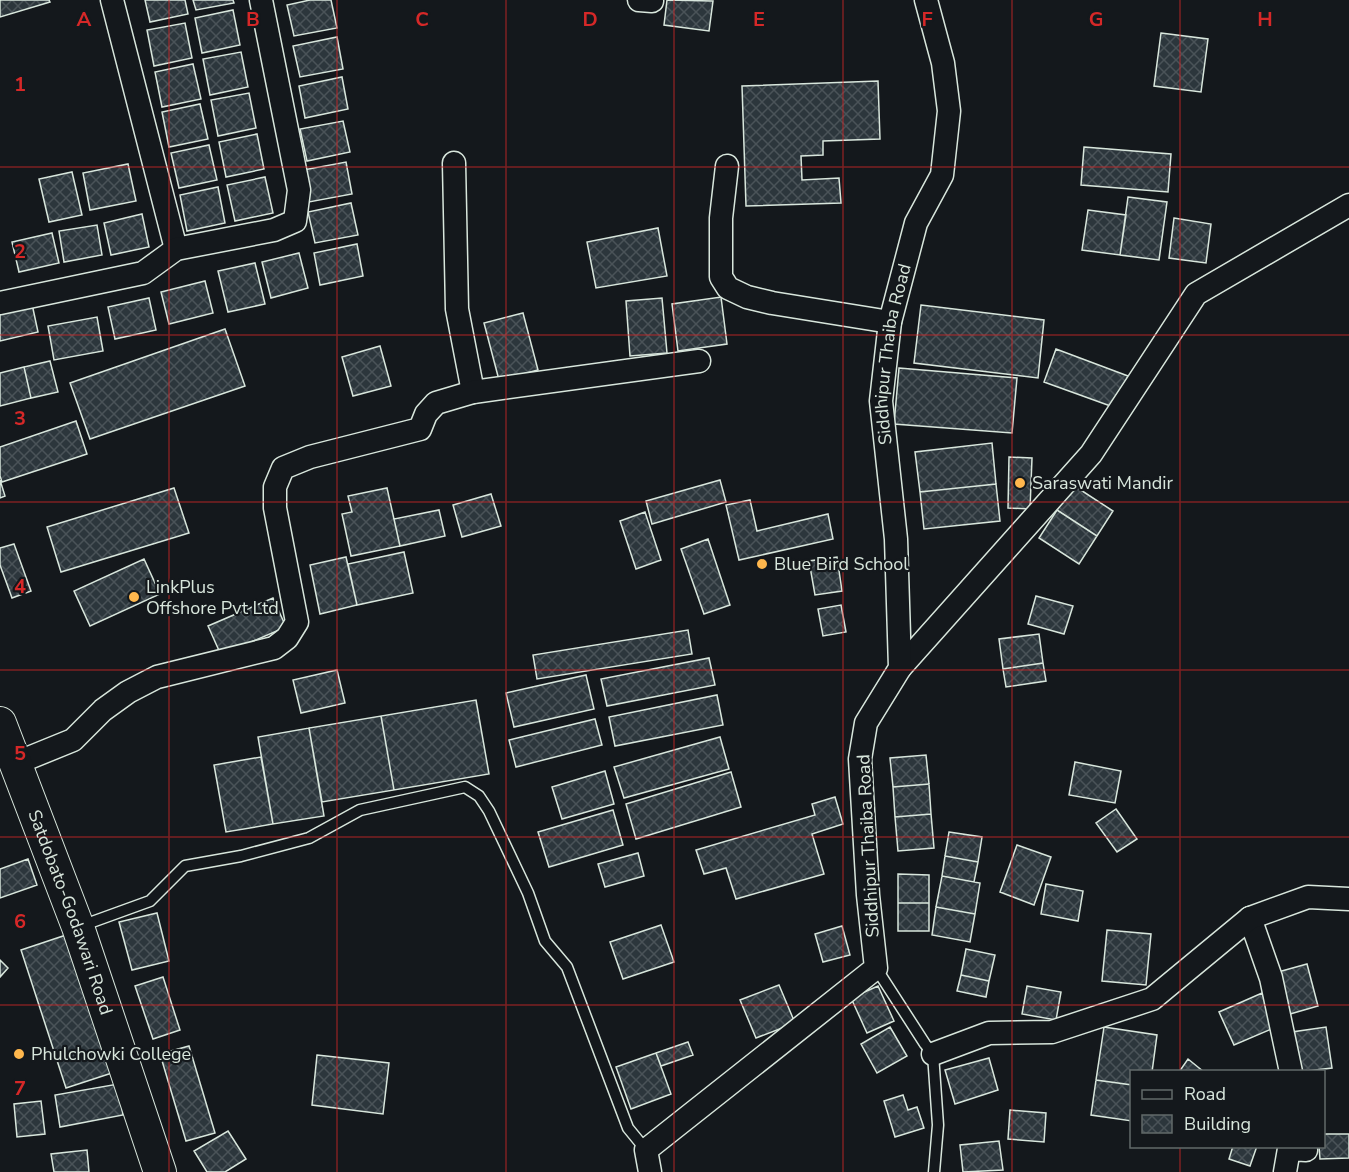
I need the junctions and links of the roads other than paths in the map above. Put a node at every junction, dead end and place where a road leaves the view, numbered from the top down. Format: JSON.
{"nodes":[{"id":1,"x":112,"y":0,"type":"edge"},
{"id":2,"x":261,"y":0,"type":"edge"},
{"id":3,"x":639,"y":0,"type":"edge"},
{"id":4,"x":926,"y":0,"type":"edge"},
{"id":5,"x":652,"y":1,"type":"edge"},
{"id":6,"x":454,"y":163,"type":"dead end"},
{"id":7,"x":727,"y":166,"type":"dead end"},
{"id":8,"x":1349,"y":205,"type":"edge"},
{"id":9,"x":176,"y":249,"type":"junction"},
{"id":10,"x":0,"y":303,"type":"edge"},
{"id":11,"x":890,"y":322,"type":"junction"},
{"id":12,"x":699,"y":361,"type":"dead end"},
{"id":13,"x":473,"y":392,"type":"junction"},
{"id":14,"x":900,"y":668,"type":"junction"},
{"id":15,"x":0,"y":723,"type":"edge"},
{"id":16,"x":14,"y":764,"type":"junction"},
{"id":17,"x":1349,"y":899,"type":"edge"},
{"id":18,"x":1250,"y":918,"type":"junction"},
{"id":19,"x":78,"y":927,"type":"junction"},
{"id":20,"x":876,"y":968,"type":"junction"},
{"id":21,"x":933,"y":1054,"type":"junction"},
{"id":22,"x":1291,"y":1070,"type":"edge"},
{"id":23,"x":1306,"y":1148,"type":"edge"},
{"id":24,"x":646,"y":1150,"type":"junction"},
{"id":25,"x":160,"y":1172,"type":"edge"},
{"id":26,"x":650,"y":1172,"type":"edge"},
{"id":27,"x":934,"y":1172,"type":"edge"},
{"id":28,"x":1285,"y":1172,"type":"edge"}],
"edges":[{"from":1,"to":9,"type":"street"},
{"from":2,"to":9,"type":"street"},
{"from":3,"to":5,"type":"street"},
{"from":4,"to":11,"type":"street","name":"Siddhipur Thaiba Road"},
{"from":6,"to":13,"type":"street"},
{"from":7,"to":11,"type":"street"},
{"from":8,"to":14,"type":"street"},
{"from":9,"to":10,"type":"street"},
{"from":11,"to":14,"type":"street","name":"Siddhipur Thaiba Road"},
{"from":12,"to":13,"type":"street"},
{"from":13,"to":16,"type":"street"},
{"from":14,"to":20,"type":"street","name":"Siddhipur Thaiba Road"},
{"from":15,"to":16,"type":"street","name":"Satdobato-Godawari Road"},
{"from":16,"to":19,"type":"street","name":"Satdobato-Godawari Road"},
{"from":17,"to":18,"type":"street"},
{"from":18,"to":21,"type":"street"},
{"from":18,"to":22,"type":"street"},
{"from":19,"to":24,"type":"lane"},
{"from":19,"to":25,"type":"street","name":"Satdobato-Godawari Road"},
{"from":20,"to":21,"type":"lane"},
{"from":20,"to":24,"type":"street"},
{"from":21,"to":27,"type":"lane"},
{"from":23,"to":28,"type":"street"},
{"from":24,"to":26,"type":"street"}]}
